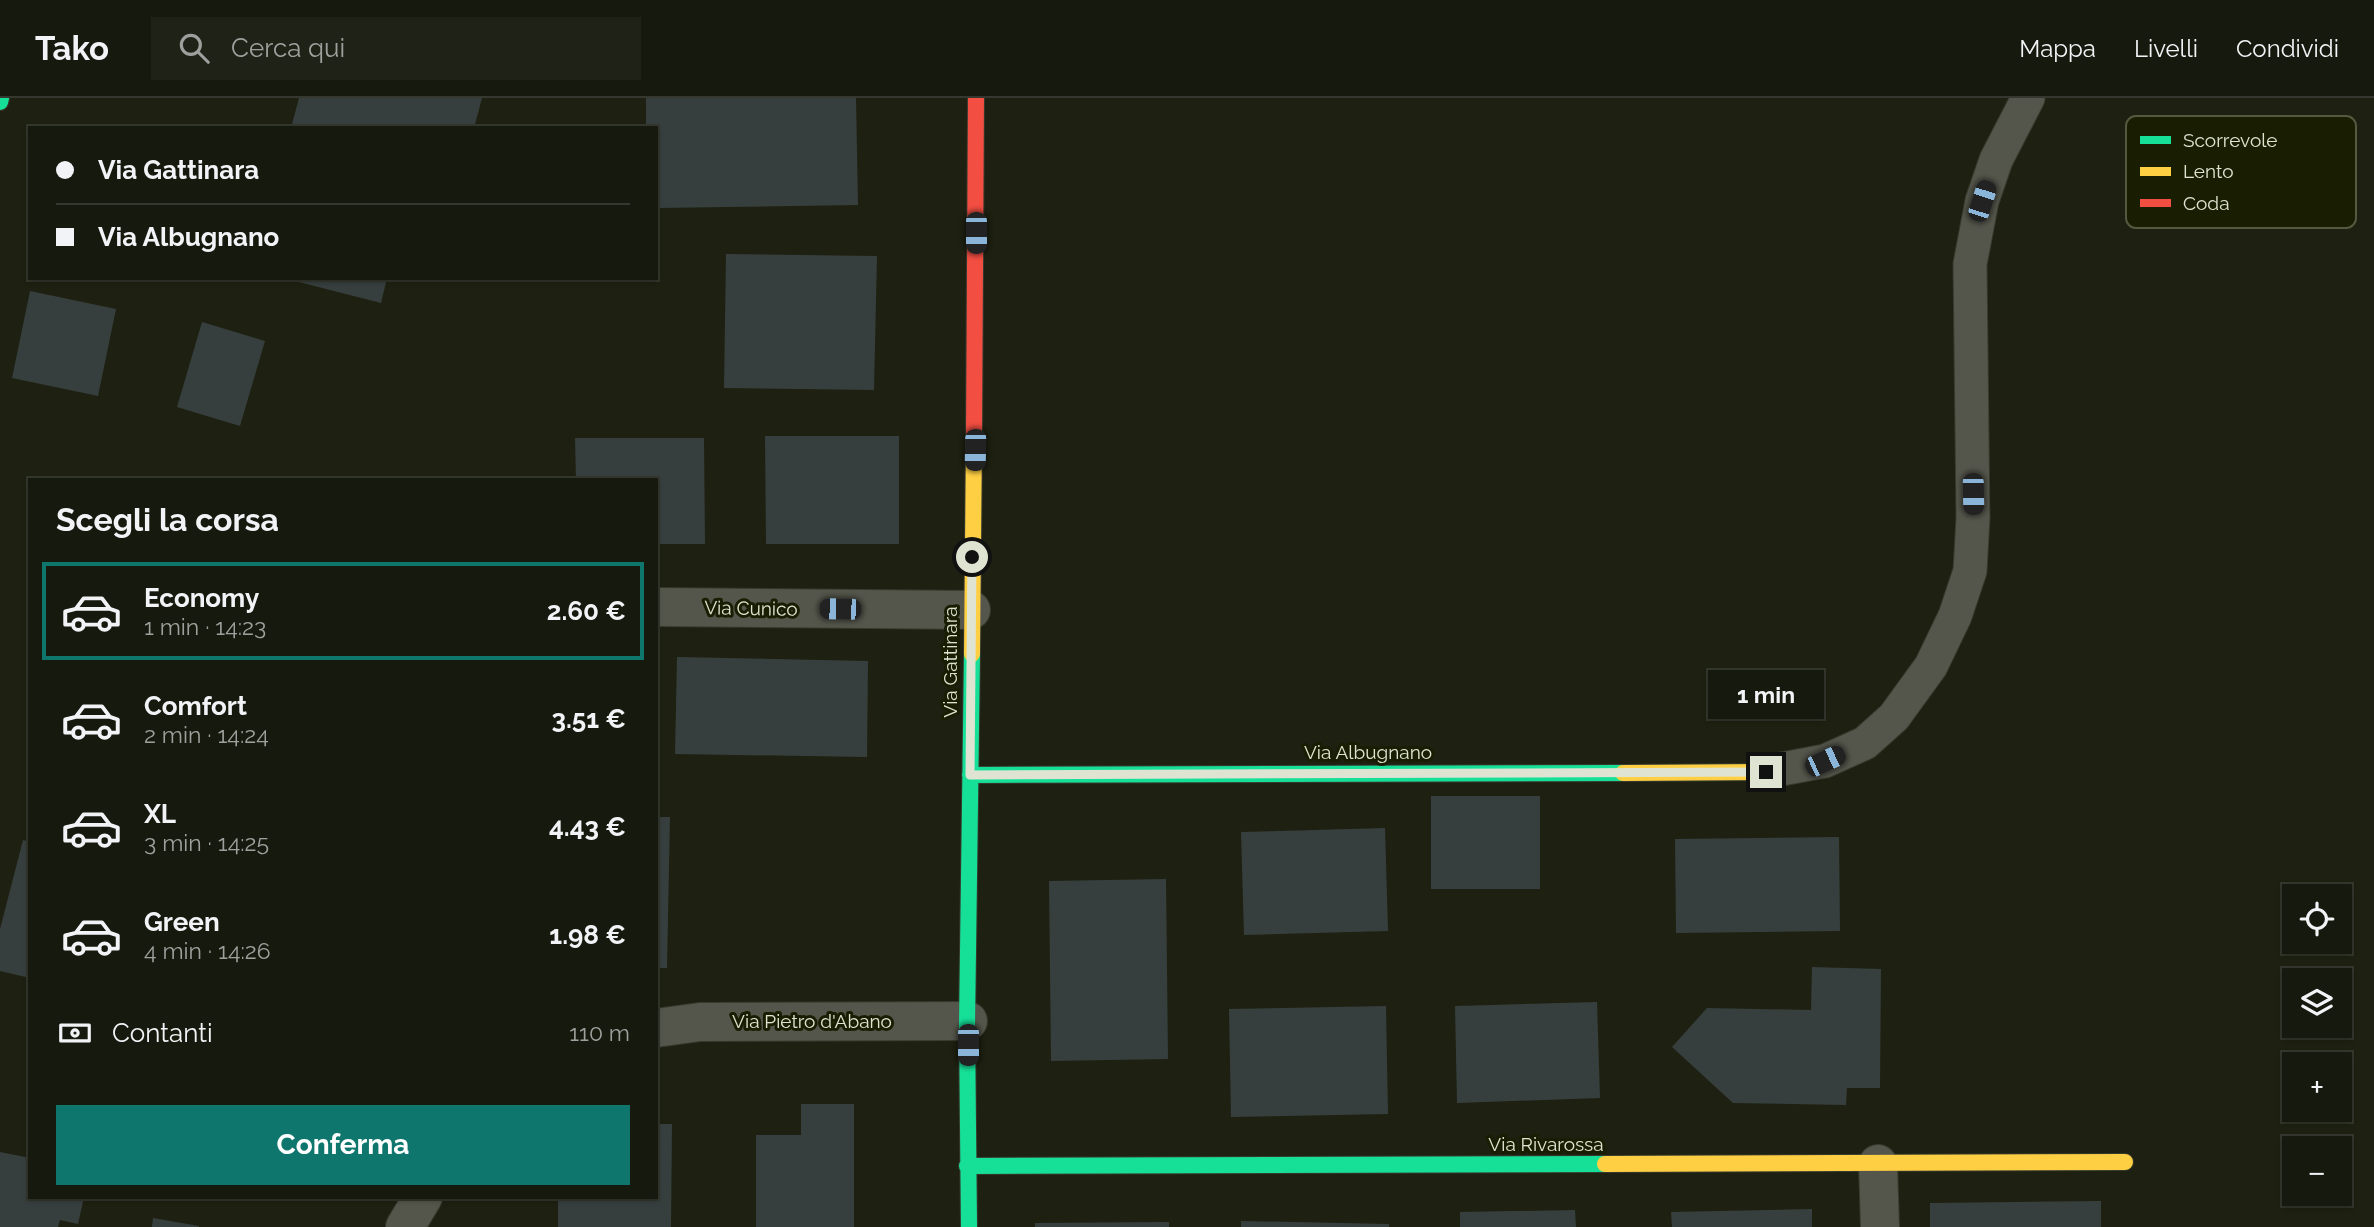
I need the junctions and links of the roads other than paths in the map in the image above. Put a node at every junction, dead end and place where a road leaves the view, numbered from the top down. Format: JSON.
{"nodes":[{"id":1,"x":976,"y":98,"type":"edge"},
{"id":2,"x":2028,"y":98,"type":"edge"},
{"id":3,"x":658,"y":607,"type":"edge"},
{"id":4,"x":971,"y":610,"type":"junction"},
{"id":5,"x":1766,"y":772,"type":"joint"},
{"id":6,"x":970,"y":775,"type":"junction"},
{"id":7,"x":968,"y":1021,"type":"junction"},
{"id":8,"x":658,"y":1028,"type":"edge"},
{"id":9,"x":2126,"y":1162,"type":"dead end"},
{"id":10,"x":1878,"y":1164,"type":"junction"},
{"id":11,"x":967,"y":1166,"type":"junction"},
{"id":12,"x":422,"y":1199,"type":"edge"},
{"id":13,"x":405,"y":1227,"type":"edge"},
{"id":14,"x":969,"y":1227,"type":"edge"},
{"id":15,"x":1880,"y":1227,"type":"edge"}],
"edges":[{"from":1,"to":4,"type":"street","name":"Via Gattinara"},
{"from":2,"to":5,"type":"lane"},
{"from":3,"to":4,"type":"street","name":"Via Cunico"},
{"from":4,"to":6,"type":"street","name":"Via Gattinara"},
{"from":5,"to":6,"type":"street","name":"Via Albugnano"},
{"from":6,"to":7,"type":"street","name":"Via Gattinara"},
{"from":7,"to":8,"type":"street","name":"Via Pietro d'Abano"},
{"from":7,"to":11,"type":"street","name":"Via Gattinara"},
{"from":9,"to":10,"type":"street","name":"Via Rivarossa"},
{"from":10,"to":11,"type":"street","name":"Via Rivarossa"},
{"from":10,"to":15,"type":"street"},
{"from":11,"to":14,"type":"street","name":"Via Gattinara"},
{"from":12,"to":13,"type":"street"}]}
